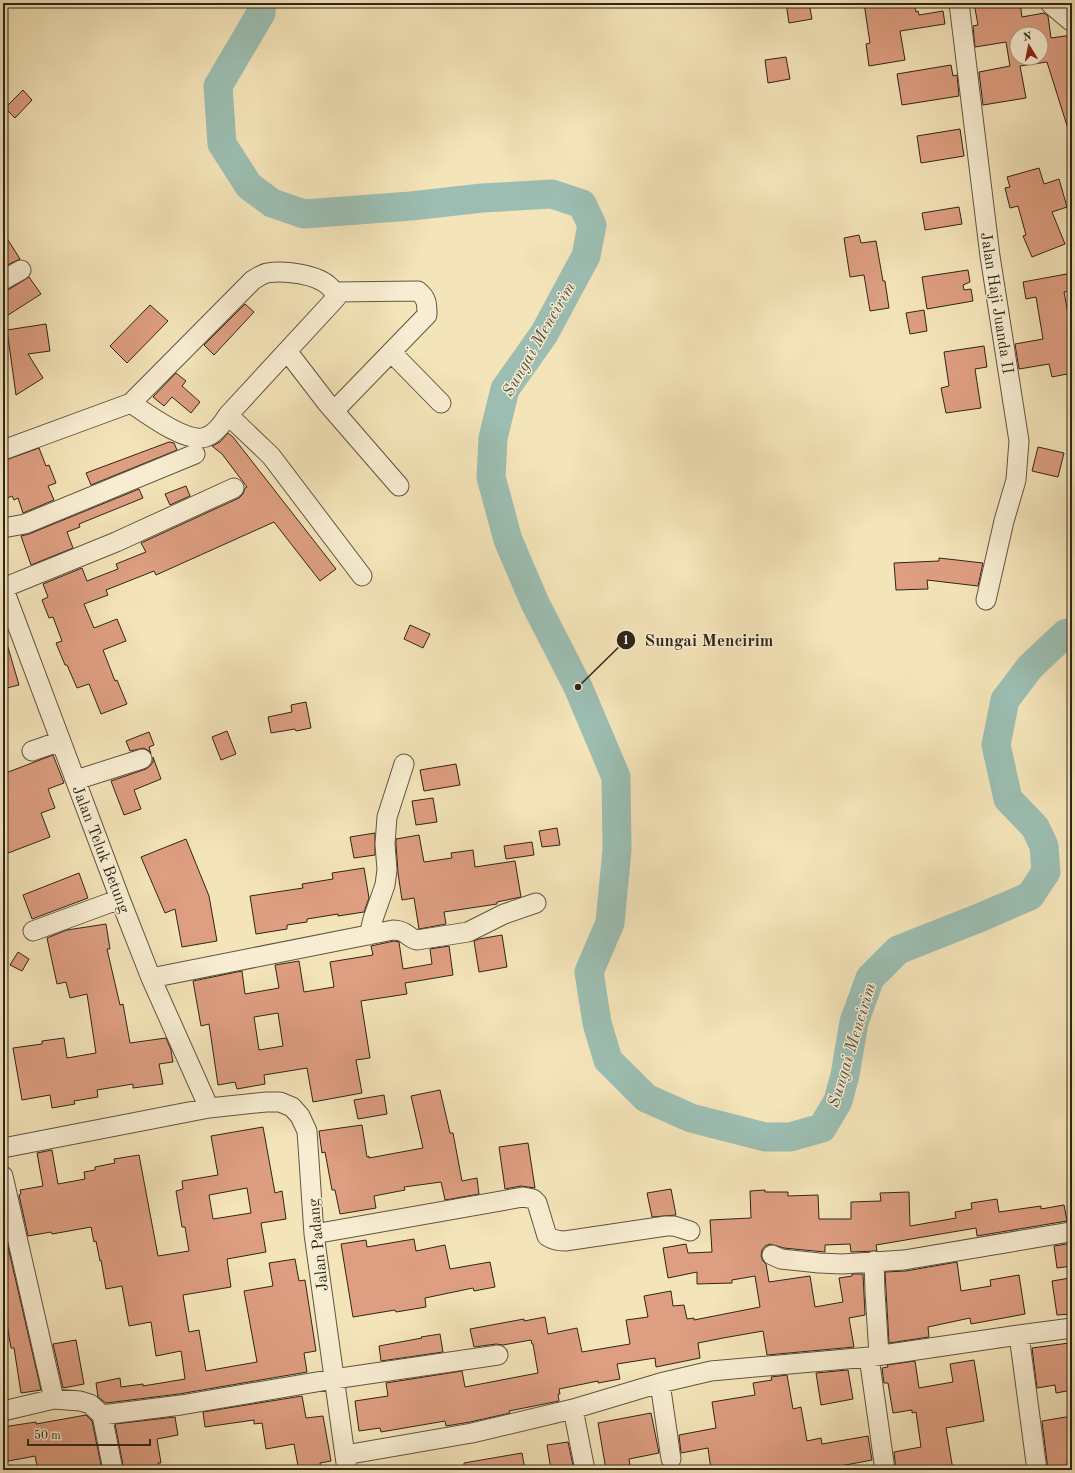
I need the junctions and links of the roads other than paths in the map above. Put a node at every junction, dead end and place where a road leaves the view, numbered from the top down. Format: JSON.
{"nodes":[{"id":1,"x":959,"y":3,"type":"edge"},
{"id":2,"x":1052,"y":3,"type":"edge"},
{"id":3,"x":1072,"y":20,"type":"edge"},
{"id":4,"x":21,"y":270,"type":"dead end"},
{"id":5,"x":3,"y":280,"type":"edge"},
{"id":6,"x":334,"y":292,"type":"junction"},
{"id":7,"x":287,"y":351,"type":"junction"},
{"id":8,"x":391,"y":352,"type":"junction"},
{"id":9,"x":131,"y":403,"type":"junction"},
{"id":10,"x":441,"y":403,"type":"dead end"},
{"id":11,"x":334,"y":411,"type":"junction"},
{"id":12,"x":228,"y":416,"type":"junction"},
{"id":13,"x":3,"y":450,"type":"edge"},
{"id":14,"x":195,"y":454,"type":"dead end"},
{"id":15,"x":399,"y":486,"type":"dead end"},
{"id":16,"x":234,"y":488,"type":"dead end"},
{"id":17,"x":3,"y":528,"type":"edge"},
{"id":18,"x":362,"y":576,"type":"dead end"},
{"id":19,"x":3,"y":587,"type":"edge"},
{"id":20,"x":986,"y":600,"type":"dead end"},
{"id":21,"x":61,"y":741,"type":"junction"},
{"id":22,"x":32,"y":751,"type":"dead end"},
{"id":23,"x":142,"y":759,"type":"dead end"},
{"id":24,"x":404,"y":764,"type":"dead end"},
{"id":25,"x":76,"y":780,"type":"junction"},
{"id":26,"x":120,"y":898,"type":"junction"},
{"id":27,"x":536,"y":903,"type":"dead end"},
{"id":28,"x":33,"y":931,"type":"dead end"},
{"id":29,"x":369,"y":935,"type":"junction"},
{"id":30,"x":151,"y":978,"type":"junction"},
{"id":31,"x":209,"y":1108,"type":"junction"},
{"id":32,"x":3,"y":1148,"type":"edge"},
{"id":33,"x":3,"y":1176,"type":"edge"},
{"id":34,"x":690,"y":1230,"type":"dead end"},
{"id":35,"x":1070,"y":1232,"type":"dead end"},
{"id":36,"x":314,"y":1234,"type":"junction"},
{"id":37,"x":772,"y":1255,"type":"dead end"},
{"id":38,"x":874,"y":1261,"type":"junction"},
{"id":39,"x":1072,"y":1328,"type":"edge"},
{"id":40,"x":1019,"y":1335,"type":"junction"},
{"id":41,"x":498,"y":1355,"type":"dead end"},
{"id":42,"x":874,"y":1356,"type":"junction"},
{"id":43,"x":334,"y":1379,"type":"junction"},
{"id":44,"x":660,"y":1383,"type":"junction"},
{"id":45,"x":54,"y":1399,"type":"junction"},
{"id":46,"x":573,"y":1409,"type":"junction"},
{"id":47,"x":3,"y":1411,"type":"edge"},
{"id":48,"x":102,"y":1415,"type":"junction"},
{"id":49,"x":671,"y":1459,"type":"dead end"},
{"id":50,"x":346,"y":1462,"type":"edge"},
{"id":51,"x":113,"y":1470,"type":"edge"},
{"id":52,"x":585,"y":1470,"type":"edge"},
{"id":53,"x":885,"y":1470,"type":"edge"},
{"id":54,"x":1036,"y":1470,"type":"edge"}],
"edges":[{"from":1,"to":20,"type":"street","name":"Jalan Haji Juanda II"},
{"from":2,"to":3,"type":"street"},
{"from":4,"to":5,"type":"street"},
{"from":6,"to":7,"type":"street"},
{"from":6,"to":8,"type":"street"},
{"from":6,"to":9,"type":"street"},
{"from":7,"to":11,"type":"street"},
{"from":7,"to":12,"type":"street"},
{"from":8,"to":10,"type":"street"},
{"from":8,"to":11,"type":"street"},
{"from":9,"to":12,"type":"street"},
{"from":9,"to":13,"type":"street"},
{"from":11,"to":15,"type":"street"},
{"from":12,"to":18,"type":"street"},
{"from":14,"to":17,"type":"street"},
{"from":16,"to":19,"type":"street"},
{"from":19,"to":21,"type":"street","name":"Jalan Teluk Betung"},
{"from":21,"to":22,"type":"street"},
{"from":21,"to":25,"type":"street","name":"Jalan Teluk Betung"},
{"from":23,"to":25,"type":"street"},
{"from":24,"to":29,"type":"street"},
{"from":25,"to":26,"type":"street","name":"Jalan Teluk Betung"},
{"from":26,"to":28,"type":"street"},
{"from":26,"to":30,"type":"street","name":"Jalan Teluk Betung"},
{"from":27,"to":29,"type":"street"},
{"from":29,"to":30,"type":"street"},
{"from":30,"to":31,"type":"street","name":"Jalan Teluk Betung"},
{"from":31,"to":32,"type":"street","name":"Jalan Padang"},
{"from":31,"to":36,"type":"street","name":"Jalan Padang"},
{"from":33,"to":45,"type":"street"},
{"from":34,"to":36,"type":"street"},
{"from":35,"to":38,"type":"street"},
{"from":36,"to":43,"type":"street","name":"Jalan Padang"},
{"from":37,"to":38,"type":"street"},
{"from":38,"to":42,"type":"street"},
{"from":39,"to":40,"type":"street"},
{"from":40,"to":42,"type":"street"},
{"from":40,"to":54,"type":"street"},
{"from":41,"to":43,"type":"street"},
{"from":42,"to":44,"type":"street"},
{"from":42,"to":53,"type":"street"},
{"from":43,"to":48,"type":"street"},
{"from":43,"to":50,"type":"street","name":"Jalan Padang"},
{"from":44,"to":46,"type":"street"},
{"from":44,"to":49,"type":"street"},
{"from":45,"to":47,"type":"street"},
{"from":45,"to":48,"type":"street"},
{"from":46,"to":50,"type":"street"},
{"from":46,"to":52,"type":"street"},
{"from":48,"to":51,"type":"street"}]}
